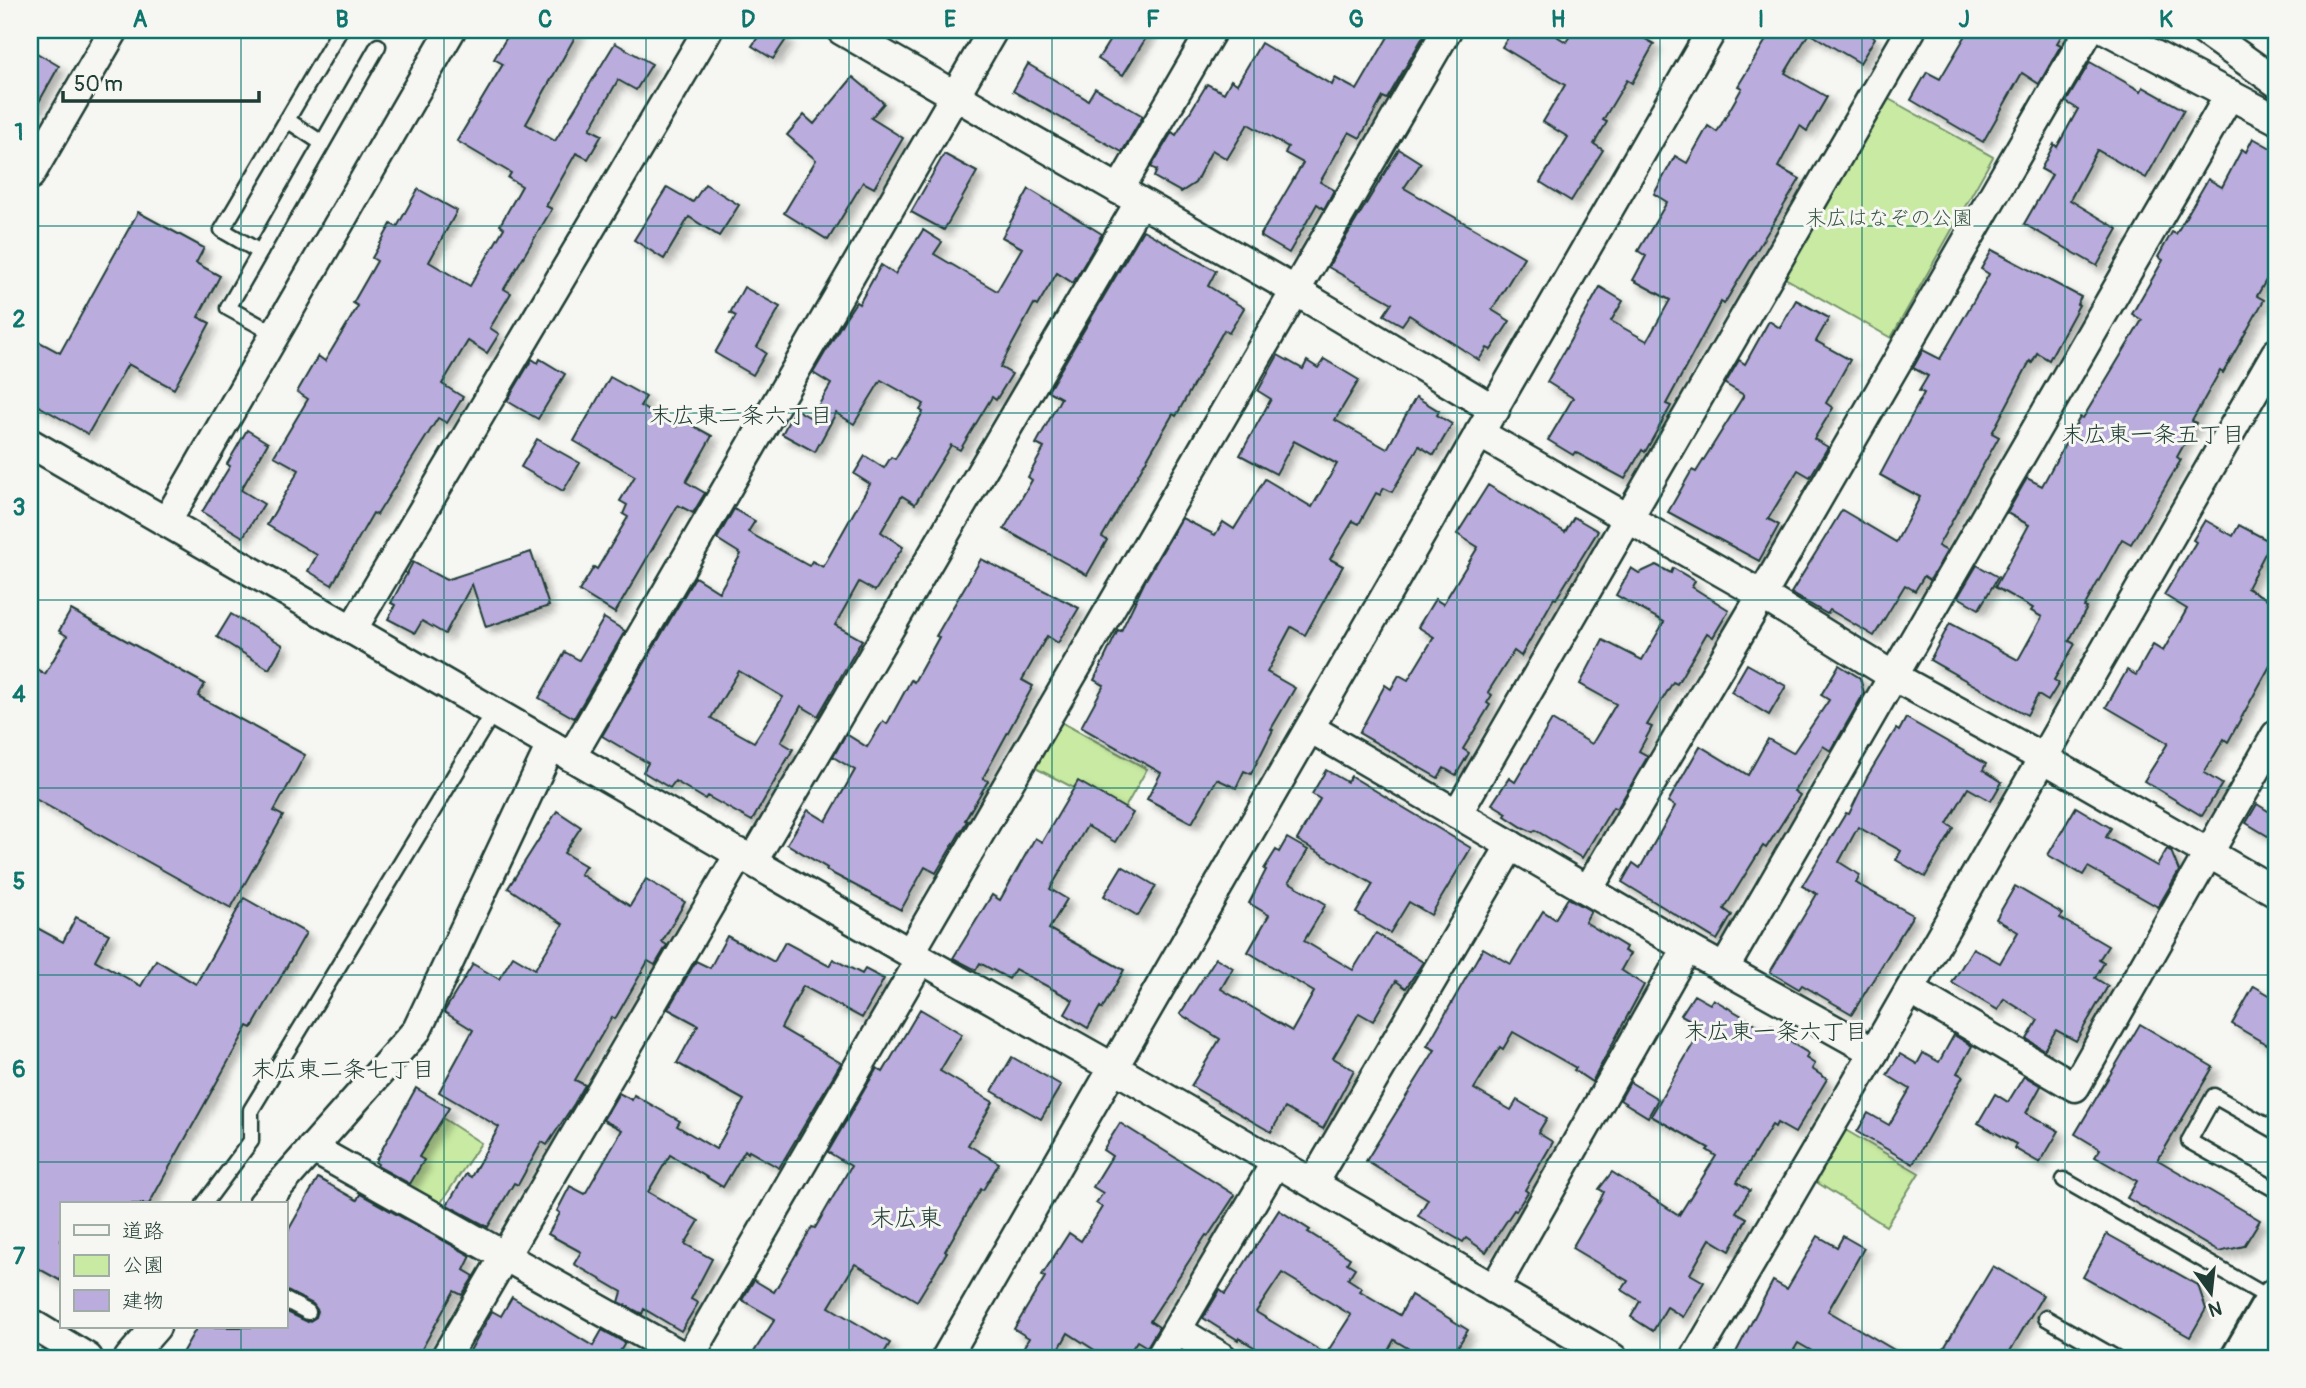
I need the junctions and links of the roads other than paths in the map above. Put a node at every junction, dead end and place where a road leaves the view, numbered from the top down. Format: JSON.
{"nodes":[{"id":1,"x":340,"y":30,"type":"edge"},
{"id":2,"x":452,"y":30,"type":"edge"},
{"id":3,"x":708,"y":30,"type":"edge"},
{"id":4,"x":841,"y":30,"type":"edge"},
{"id":5,"x":993,"y":30,"type":"edge"},
{"id":6,"x":1212,"y":30,"type":"edge"},
{"id":7,"x":1447,"y":30,"type":"edge"},
{"id":8,"x":1712,"y":30,"type":"edge"},
{"id":9,"x":1911,"y":30,"type":"edge"},
{"id":10,"x":2089,"y":30,"type":"edge"},
{"id":11,"x":2107,"y":30,"type":"edge"},
{"id":12,"x":2203,"y":30,"type":"edge"},
{"id":13,"x":107,"y":32,"type":"edge"},
{"id":14,"x":378,"y":46,"type":"dead end"},
{"id":15,"x":2276,"y":82,"type":"edge"},
{"id":16,"x":2230,"y":93,"type":"junction"},
{"id":17,"x":955,"y":96,"type":"junction"},
{"id":18,"x":2276,"y":119,"type":"edge"},
{"id":19,"x":287,"y":120,"type":"junction"},
{"id":20,"x":322,"y":143,"type":"junction"},
{"id":21,"x":30,"y":175,"type":"edge"},
{"id":22,"x":1129,"y":197,"type":"junction"},
{"id":23,"x":260,"y":252,"type":"junction"},
{"id":24,"x":1294,"y":290,"type":"junction"},
{"id":25,"x":275,"y":334,"type":"junction"},
{"id":26,"x":2276,"y":353,"type":"edge"},
{"id":27,"x":1495,"y":410,"type":"junction"},
{"id":28,"x":1479,"y":433,"type":"junction"},
{"id":29,"x":30,"y":443,"type":"edge"},
{"id":30,"x":1630,"y":518,"type":"junction"},
{"id":31,"x":167,"y":521,"type":"junction"},
{"id":32,"x":1762,"y":595,"type":"junction"},
{"id":33,"x":352,"y":630,"type":"junction"},
{"id":34,"x":1893,"y":676,"type":"junction"},
{"id":35,"x":493,"y":712,"type":"junction"},
{"id":36,"x":1310,"y":729,"type":"junction"},
{"id":37,"x":2276,"y":735,"type":"edge"},
{"id":38,"x":561,"y":751,"type":"junction"},
{"id":39,"x":2043,"y":758,"type":"junction"},
{"id":40,"x":1457,"y":814,"type":"junction"},
{"id":41,"x":1511,"y":845,"type":"junction"},
{"id":42,"x":2208,"y":853,"type":"junction"},
{"id":43,"x":746,"y":857,"type":"junction"},
{"id":44,"x":1588,"y":890,"type":"junction"},
{"id":45,"x":2276,"y":892,"type":"edge"},
{"id":46,"x":1687,"y":948,"type":"junction"},
{"id":47,"x":916,"y":956,"type":"junction"},
{"id":48,"x":1724,"y":969,"type":"junction"},
{"id":49,"x":1910,"y":990,"type":"junction"},
{"id":50,"x":1874,"y":1052,"type":"junction"},
{"id":51,"x":1114,"y":1068,"type":"junction"},
{"id":52,"x":2276,"y":1130,"type":"edge"},
{"id":53,"x":312,"y":1148,"type":"junction"},
{"id":54,"x":1276,"y":1162,"type":"junction"},
{"id":55,"x":2064,"y":1180,"type":"dead end"},
{"id":56,"x":1312,"y":1183,"type":"junction"},
{"id":57,"x":2276,"y":1190,"type":"edge"},
{"id":58,"x":205,"y":1202,"type":"edge"},
{"id":59,"x":265,"y":1202,"type":"edge"},
{"id":60,"x":506,"y":1258,"type":"junction"},
{"id":61,"x":1494,"y":1289,"type":"junction"},
{"id":62,"x":2275,"y":1299,"type":"edge"},
{"id":63,"x":287,"y":1301,"type":"edge"},
{"id":64,"x":308,"y":1312,"type":"dead end"},
{"id":65,"x":2046,"y":1318,"type":"dead end"},
{"id":66,"x":30,"y":1323,"type":"edge"},
{"id":67,"x":155,"y":1328,"type":"edge"},
{"id":68,"x":1177,"y":1330,"type":"junction"},
{"id":69,"x":52,"y":1349,"type":"edge"},
{"id":70,"x":88,"y":1358,"type":"edge"},
{"id":71,"x":129,"y":1358,"type":"edge"},
{"id":72,"x":445,"y":1358,"type":"edge"},
{"id":73,"x":687,"y":1358,"type":"edge"},
{"id":74,"x":946,"y":1358,"type":"edge"},
{"id":75,"x":1160,"y":1358,"type":"edge"},
{"id":76,"x":1223,"y":1358,"type":"edge"},
{"id":77,"x":1613,"y":1358,"type":"edge"},
{"id":78,"x":1695,"y":1358,"type":"edge"},
{"id":79,"x":2116,"y":1358,"type":"edge"},
{"id":80,"x":2241,"y":1358,"type":"edge"}],
"edges":[{"from":1,"to":19,"type":"lane"},
{"from":2,"to":25,"type":"street"},
{"from":3,"to":33,"type":"street"},
{"from":4,"to":17,"type":"street"},
{"from":5,"to":17,"type":"street"},
{"from":6,"to":22,"type":"street"},
{"from":7,"to":24,"type":"street"},
{"from":8,"to":27,"type":"street"},
{"from":9,"to":30,"type":"street"},
{"from":10,"to":32,"type":"street"},
{"from":11,"to":16,"type":"street"},
{"from":12,"to":15,"type":"street"},
{"from":13,"to":21,"type":"street"},
{"from":14,"to":20,"type":"lane"},
{"from":16,"to":18,"type":"street"},
{"from":16,"to":34,"type":"street"},
{"from":17,"to":22,"type":"street"},
{"from":17,"to":38,"type":"street"},
{"from":19,"to":20,"type":"lane"},
{"from":19,"to":23,"type":"lane"},
{"from":20,"to":23,"type":"lane"},
{"from":22,"to":24,"type":"street"},
{"from":22,"to":43,"type":"street"},
{"from":23,"to":25,"type":"lane"},
{"from":24,"to":27,"type":"street"},
{"from":24,"to":47,"type":"street"},
{"from":25,"to":31,"type":"street"},
{"from":26,"to":39,"type":"street"},
{"from":27,"to":28,"type":"street"},
{"from":28,"to":30,"type":"street"},
{"from":28,"to":36,"type":"street"},
{"from":29,"to":31,"type":"street"},
{"from":30,"to":32,"type":"street"},
{"from":30,"to":40,"type":"street"},
{"from":31,"to":33,"type":"street"},
{"from":32,"to":34,"type":"street"},
{"from":32,"to":44,"type":"street"},
{"from":33,"to":35,"type":"street"},
{"from":34,"to":39,"type":"street"},
{"from":34,"to":48,"type":"street"},
{"from":35,"to":38,"type":"street"},
{"from":35,"to":58,"type":"lane"},
{"from":36,"to":40,"type":"street"},
{"from":36,"to":51,"type":"street"},
{"from":37,"to":42,"type":"street"},
{"from":38,"to":43,"type":"street"},
{"from":38,"to":53,"type":"street"},
{"from":39,"to":42,"type":"street"},
{"from":39,"to":49,"type":"street"},
{"from":40,"to":41,"type":"street"},
{"from":41,"to":44,"type":"street"},
{"from":41,"to":56,"type":"street"},
{"from":42,"to":45,"type":"street"},
{"from":42,"to":49,"type":"street"},
{"from":43,"to":47,"type":"street"},
{"from":43,"to":60,"type":"street"},
{"from":44,"to":46,"type":"street"},
{"from":46,"to":48,"type":"street"},
{"from":46,"to":61,"type":"street"},
{"from":47,"to":51,"type":"street"},
{"from":47,"to":73,"type":"street"},
{"from":48,"to":50,"type":"street"},
{"from":49,"to":50,"type":"street"},
{"from":50,"to":78,"type":"street"},
{"from":51,"to":54,"type":"street"},
{"from":51,"to":74,"type":"street"},
{"from":52,"to":57,"type":"lane"},
{"from":53,"to":59,"type":"street"},
{"from":53,"to":60,"type":"street"},
{"from":54,"to":56,"type":"street"},
{"from":54,"to":68,"type":"street"},
{"from":55,"to":62,"type":"lane"},
{"from":56,"to":61,"type":"street"},
{"from":60,"to":72,"type":"street"},
{"from":60,"to":73,"type":"street"},
{"from":61,"to":77,"type":"street"},
{"from":62,"to":80,"type":"highway"},
{"from":63,"to":64,"type":"lane"},
{"from":65,"to":79,"type":"lane"},
{"from":66,"to":69,"type":"street"},
{"from":67,"to":71,"type":"street"},
{"from":68,"to":75,"type":"street"},
{"from":68,"to":76,"type":"street"},
{"from":69,"to":70,"type":"street"}]}
